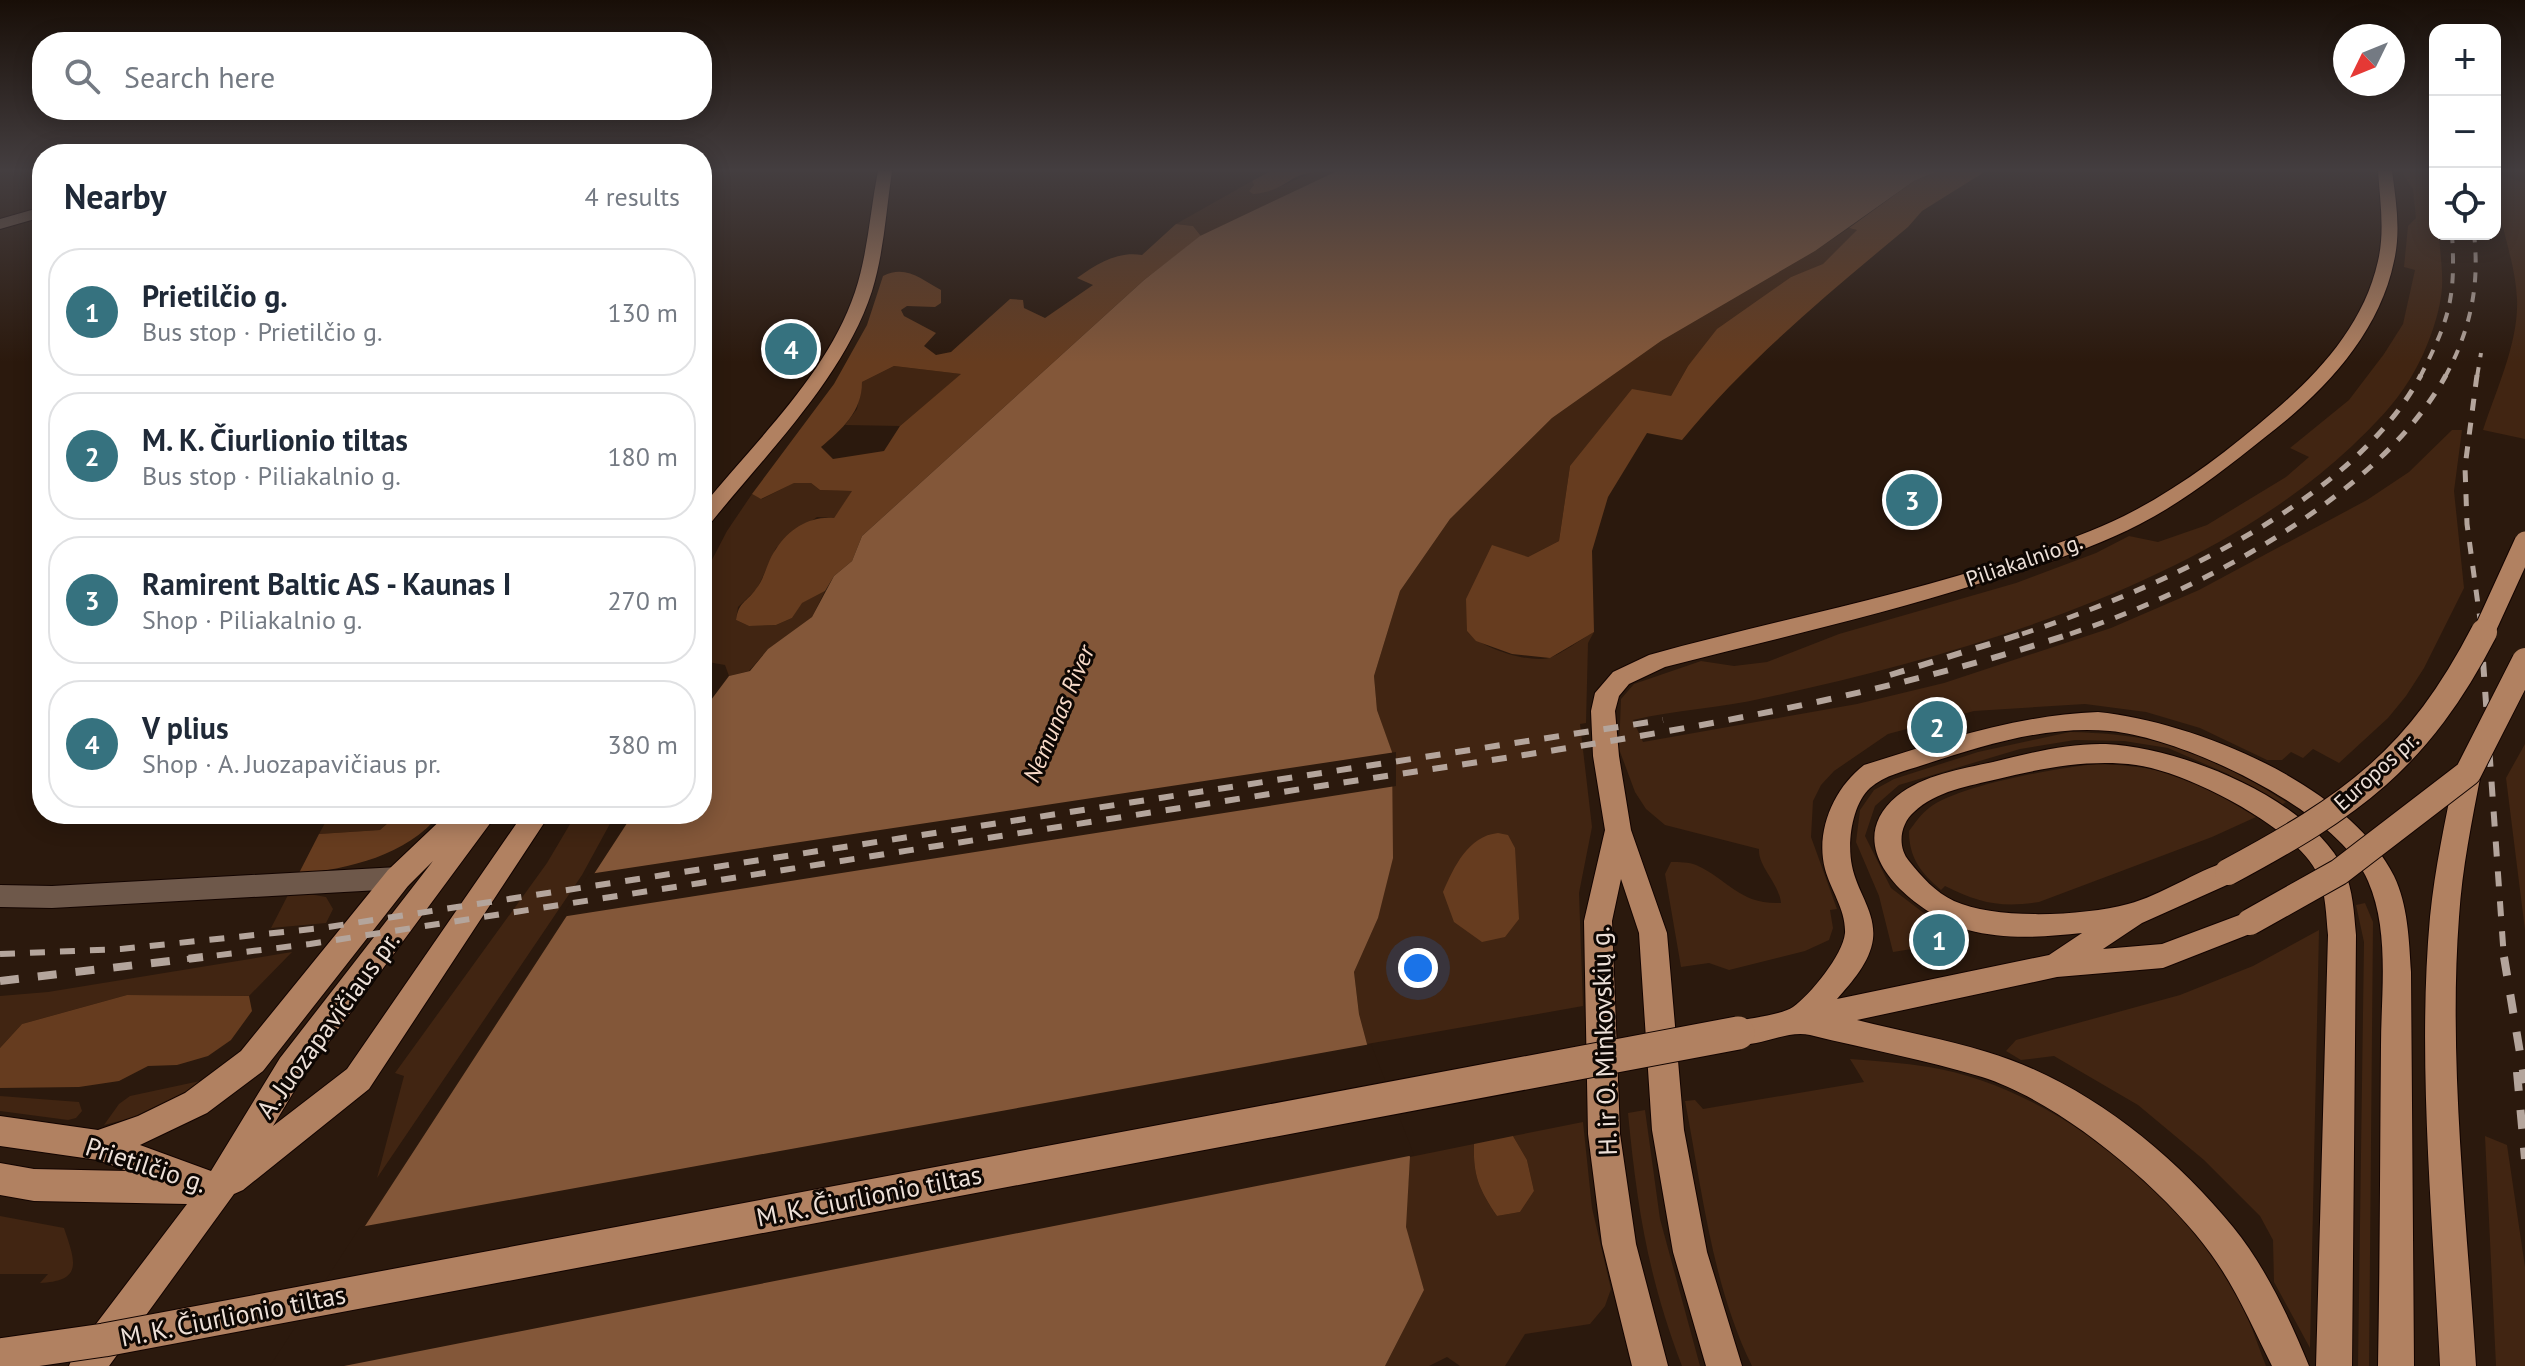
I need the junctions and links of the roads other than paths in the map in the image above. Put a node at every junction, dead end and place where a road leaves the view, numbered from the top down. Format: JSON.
{"nodes":[{"id":1,"x":875,"y":235,"type":"edge"},
{"id":2,"x":2389,"y":235,"type":"edge"},
{"id":3,"x":712,"y":508,"type":"edge"},
{"id":4,"x":2525,"y":542,"type":"edge"},
{"id":5,"x":2525,"y":661,"type":"edge"},
{"id":6,"x":2468,"y":773,"type":"junction"},
{"id":7,"x":454,"y":824,"type":"edge"},
{"id":8,"x":476,"y":824,"type":"edge"},
{"id":9,"x":530,"y":824,"type":"edge"},
{"id":10,"x":1618,"y":830,"type":"junction"},
{"id":11,"x":398,"y":878,"type":"junction"},
{"id":12,"x":0,"y":896,"type":"edge"},
{"id":13,"x":2132,"y":915,"type":"junction"},
{"id":14,"x":2057,"y":965,"type":"junction"},
{"id":15,"x":1800,"y":1020,"type":"junction"},
{"id":16,"x":0,"y":1131,"type":"edge"},
{"id":17,"x":98,"y":1145,"type":"junction"},
{"id":18,"x":0,"y":1179,"type":"edge"},
{"id":19,"x":218,"y":1189,"type":"junction"},
{"id":20,"x":0,"y":1355,"type":"edge"},
{"id":21,"x":87,"y":1366,"type":"edge"},
{"id":22,"x":1650,"y":1366,"type":"edge"},
{"id":23,"x":1724,"y":1366,"type":"edge"},
{"id":24,"x":2291,"y":1366,"type":"edge"},
{"id":25,"x":2334,"y":1366,"type":"edge"},
{"id":26,"x":2396,"y":1366,"type":"edge"},
{"id":27,"x":2458,"y":1366,"type":"edge"}],
"edges":[{"from":1,"to":3,"type":"main road"},
{"from":2,"to":10,"type":"main road","name":"Piliakalnio g."},
{"from":4,"to":13,"type":"main road","name":"Europos pr.","bridge":true},
{"from":5,"to":6,"type":"main road","bridge":true},
{"from":6,"to":14,"type":"main road","bridge":true},
{"from":6,"to":27,"type":"main road"},
{"from":7,"to":11,"type":"main road","name":"A. Juozapavičiaus pr."},
{"from":8,"to":19,"type":"main road","name":"A. Juozapavičiaus pr."},
{"from":9,"to":19,"type":"main road","name":"A. Juozapavičiaus pr."},
{"from":10,"to":22,"type":"main road","name":"H. ir O. Minkovskių g."},
{"from":10,"to":23,"type":"main road","name":"H. ir O. Minkovskių g."},
{"from":11,"to":12,"type":"street"},
{"from":11,"to":17,"type":"main road","name":"A. Juozapavičiaus pr."},
{"from":13,"to":14,"type":"main road"},
{"from":13,"to":25,"type":"main road"},
{"from":14,"to":15,"type":"main road"},
{"from":15,"to":20,"type":"main road","name":"M. K. Čiurlionio tiltas","bridge":true},
{"from":15,"to":24,"type":"main road"},
{"from":15,"to":26,"type":"main road"},
{"from":16,"to":17,"type":"main road","name":"Prietilčio g."},
{"from":17,"to":19,"type":"main road","name":"Prietilčio g."},
{"from":18,"to":19,"type":"main road","name":"Prietilčio g."},
{"from":19,"to":21,"type":"main road"}]}
